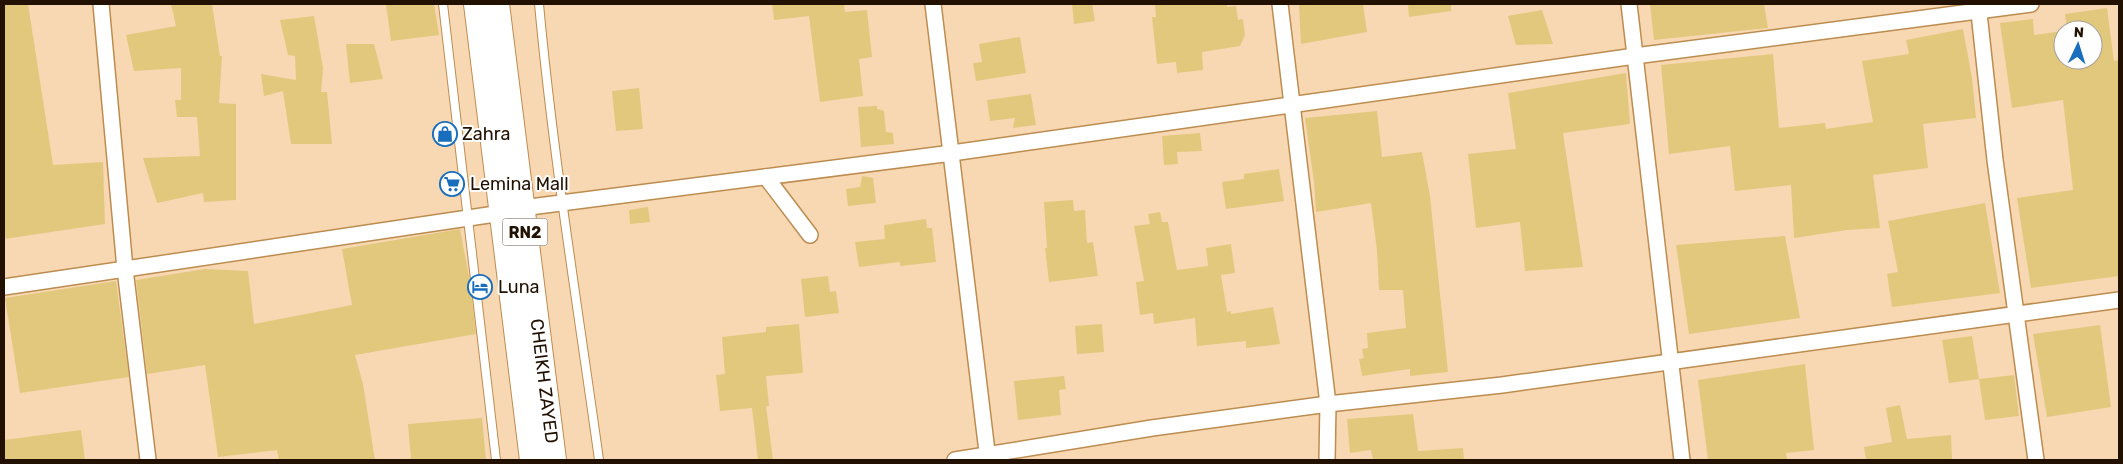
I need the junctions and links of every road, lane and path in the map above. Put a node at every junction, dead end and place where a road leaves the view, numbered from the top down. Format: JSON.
{"nodes":[{"id":1,"x":102,"y":4,"type":"edge"},
{"id":2,"x":443,"y":4,"type":"edge"},
{"id":3,"x":476,"y":4,"type":"edge"},
{"id":4,"x":497,"y":4,"type":"edge"},
{"id":5,"x":538,"y":4,"type":"edge"},
{"id":6,"x":933,"y":4,"type":"edge"},
{"id":7,"x":1280,"y":4,"type":"edge"},
{"id":8,"x":1628,"y":4,"type":"edge"},
{"id":9,"x":2031,"y":4,"type":"edge"},
{"id":10,"x":1979,"y":8,"type":"edge"},
{"id":11,"x":1635,"y":56,"type":"junction"},
{"id":12,"x":1293,"y":106,"type":"junction"},
{"id":13,"x":952,"y":154,"type":"junction"},
{"id":14,"x":766,"y":177,"type":"junction"},
{"id":15,"x":563,"y":202,"type":"junction"},
{"id":16,"x":512,"y":210,"type":"junction"},
{"id":17,"x":469,"y":218,"type":"junction"},
{"id":18,"x":810,"y":235,"type":"dead end"},
{"id":19,"x":125,"y":269,"type":"junction"},
{"id":20,"x":4,"y":287,"type":"edge"},
{"id":21,"x":2119,"y":300,"type":"edge"},
{"id":22,"x":2016,"y":315,"type":"junction"},
{"id":23,"x":1670,"y":362,"type":"junction"},
{"id":24,"x":1328,"y":404,"type":"junction"},
{"id":25,"x":988,"y":458,"type":"edge"},
{"id":26,"x":148,"y":460,"type":"edge"},
{"id":27,"x":496,"y":460,"type":"edge"},
{"id":28,"x":532,"y":460,"type":"edge"},
{"id":29,"x":554,"y":460,"type":"edge"},
{"id":30,"x":599,"y":460,"type":"edge"},
{"id":31,"x":955,"y":460,"type":"edge"},
{"id":32,"x":1327,"y":460,"type":"edge"},
{"id":33,"x":1682,"y":460,"type":"edge"},
{"id":34,"x":2036,"y":460,"type":"edge"}],
"edges":[{"from":1,"to":19,"type":"street"},
{"from":2,"to":17,"type":"lane"},
{"from":3,"to":16,"type":"highway","name":"CHEIKH ZAYED","number":"RN2"},
{"from":4,"to":16,"type":"highway","name":"CHEIKH ZAYED","number":"RN2"},
{"from":5,"to":15,"type":"lane"},
{"from":6,"to":13,"type":"street"},
{"from":7,"to":12,"type":"street"},
{"from":8,"to":11,"type":"street"},
{"from":9,"to":10,"type":"street"},
{"from":10,"to":11,"type":"street"},
{"from":10,"to":22,"type":"street"},
{"from":11,"to":12,"type":"street"},
{"from":11,"to":23,"type":"street"},
{"from":12,"to":13,"type":"street"},
{"from":12,"to":24,"type":"street"},
{"from":13,"to":14,"type":"street"},
{"from":13,"to":25,"type":"street"},
{"from":14,"to":15,"type":"street"},
{"from":14,"to":18,"type":"street"},
{"from":15,"to":16,"type":"street"},
{"from":15,"to":30,"type":"lane"},
{"from":16,"to":17,"type":"street"},
{"from":16,"to":28,"type":"highway","name":"CHEIKH ZAYED","number":"RN2"},
{"from":16,"to":29,"type":"highway","name":"CHEIKH ZAYED","number":"RN2"},
{"from":17,"to":19,"type":"street"},
{"from":17,"to":27,"type":"lane"},
{"from":19,"to":20,"type":"street"},
{"from":19,"to":26,"type":"street"},
{"from":21,"to":22,"type":"street"},
{"from":22,"to":23,"type":"street"},
{"from":22,"to":34,"type":"street"},
{"from":23,"to":24,"type":"street"},
{"from":23,"to":33,"type":"street"},
{"from":24,"to":25,"type":"street"},
{"from":24,"to":32,"type":"street"},
{"from":25,"to":31,"type":"street"}]}
